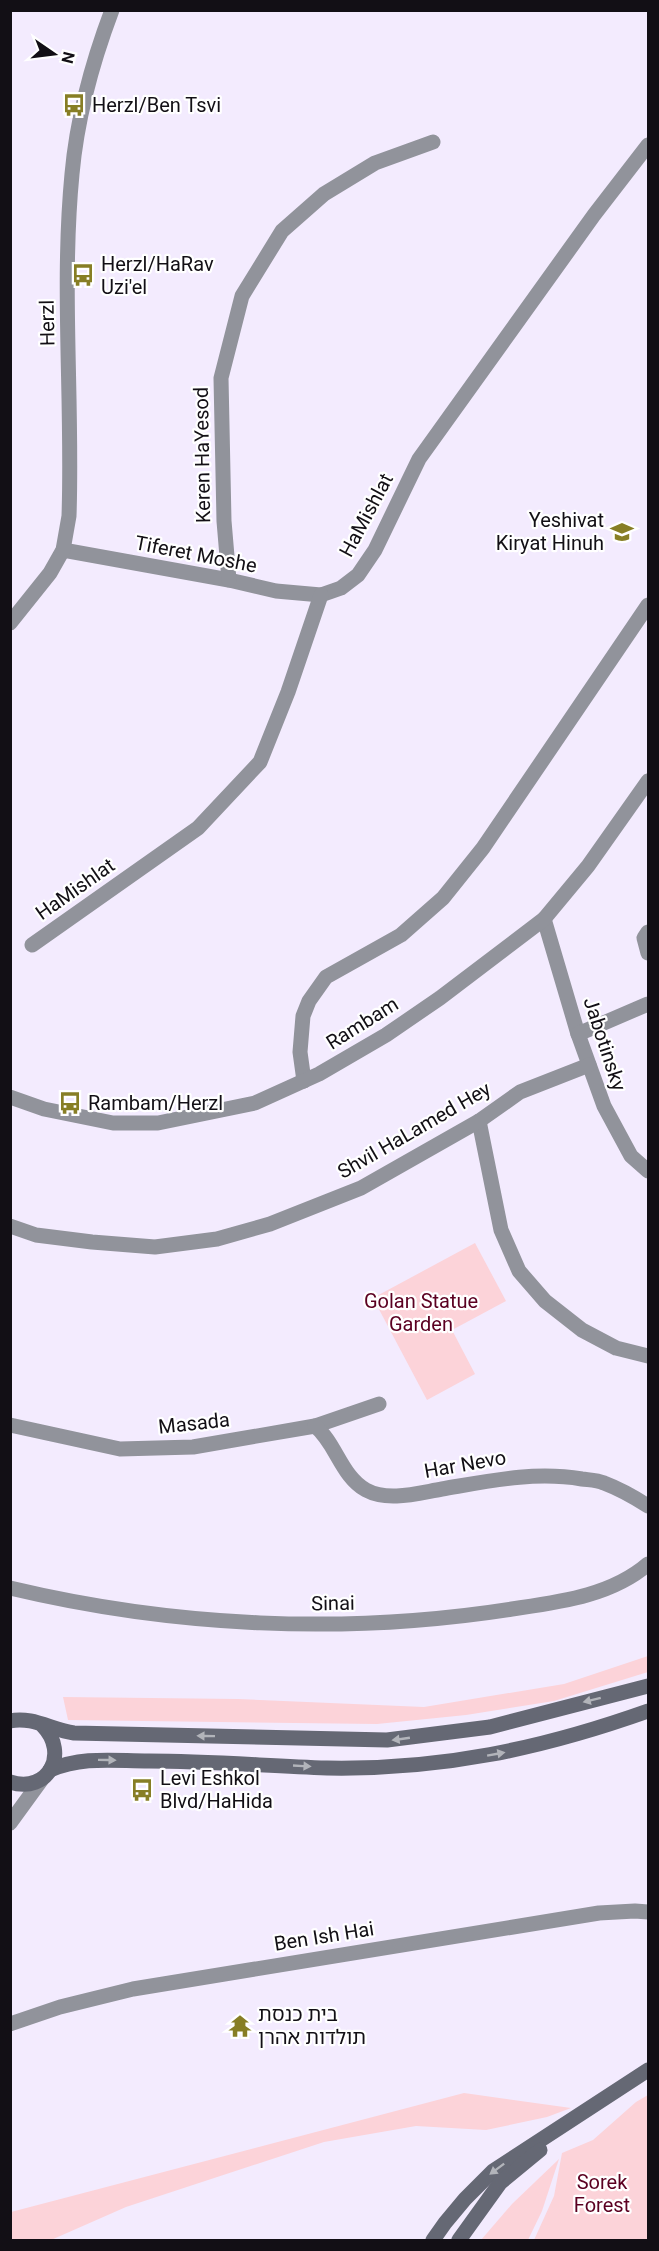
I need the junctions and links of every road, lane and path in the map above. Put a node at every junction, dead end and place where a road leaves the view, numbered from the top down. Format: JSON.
{"nodes":[{"id":1,"x":112,"y":10,"type":"edge"},
{"id":2,"x":433,"y":142,"type":"dead end"},
{"id":3,"x":648,"y":145,"type":"edge"},
{"id":4,"x":63,"y":550,"type":"junction"},
{"id":5,"x":229,"y":580,"type":"junction"},
{"id":6,"x":321,"y":595,"type":"junction"},
{"id":7,"x":648,"y":605,"type":"edge"},
{"id":8,"x":10,"y":623,"type":"edge"},
{"id":9,"x":648,"y":782,"type":"edge"},
{"id":10,"x":544,"y":919,"type":"junction"},
{"id":11,"x":648,"y":932,"type":"edge"},
{"id":12,"x":32,"y":945,"type":"dead end"},
{"id":13,"x":648,"y":953,"type":"edge"},
{"id":14,"x":648,"y":1004,"type":"edge"},
{"id":15,"x":578,"y":1034,"type":"junction"},
{"id":16,"x":589,"y":1065,"type":"junction"},
{"id":17,"x":304,"y":1081,"type":"junction"},
{"id":18,"x":10,"y":1097,"type":"edge"},
{"id":19,"x":479,"y":1121,"type":"junction"},
{"id":20,"x":648,"y":1171,"type":"edge"},
{"id":21,"x":10,"y":1226,"type":"edge"},
{"id":22,"x":648,"y":1356,"type":"edge"},
{"id":23,"x":379,"y":1404,"type":"dead end"},
{"id":24,"x":10,"y":1425,"type":"edge"},
{"id":25,"x":315,"y":1426,"type":"junction"},
{"id":26,"x":648,"y":1506,"type":"edge"},
{"id":27,"x":648,"y":1564,"type":"edge"},
{"id":28,"x":10,"y":1588,"type":"edge"},
{"id":29,"x":648,"y":1686,"type":"edge"},
{"id":30,"x":648,"y":1711,"type":"edge"},
{"id":31,"x":10,"y":1721,"type":"edge"},
{"id":32,"x":43,"y":1725,"type":"junction"},
{"id":33,"x":46,"y":1774,"type":"junction"},
{"id":34,"x":10,"y":1782,"type":"edge"},
{"id":35,"x":10,"y":1823,"type":"edge"},
{"id":36,"x":648,"y":1912,"type":"edge"},
{"id":37,"x":10,"y":2024,"type":"edge"},
{"id":38,"x":648,"y":2070,"type":"edge"},
{"id":39,"x":581,"y":2115,"type":"junction"},
{"id":40,"x":434,"y":2241,"type":"edge"},
{"id":41,"x":459,"y":2241,"type":"edge"}],
"edges":[{"from":1,"to":4,"type":"street","name":"Herzl"},
{"from":2,"to":5,"type":"street","name":"Keren HaYesod"},
{"from":3,"to":6,"type":"street","name":"HaMishlat"},
{"from":4,"to":5,"type":"street","name":"Tiferet Moshe"},
{"from":4,"to":8,"type":"street","name":"Herzl"},
{"from":5,"to":6,"type":"street","name":"Tiferet Moshe"},
{"from":6,"to":12,"type":"street","name":"HaMishlat"},
{"from":7,"to":17,"type":"street"},
{"from":9,"to":10,"type":"street","name":"Rambam"},
{"from":10,"to":15,"type":"street","name":"Jabotinsky"},
{"from":10,"to":17,"type":"street","name":"Rambam"},
{"from":11,"to":13,"type":"street"},
{"from":14,"to":15,"type":"street"},
{"from":15,"to":16,"type":"street","name":"Jabotinsky"},
{"from":16,"to":19,"type":"street","name":"Shvil HaLamed Hey"},
{"from":16,"to":20,"type":"street","name":"Jabotinsky"},
{"from":17,"to":18,"type":"street","name":"Rambam"},
{"from":19,"to":21,"type":"street","name":"Shvil HaLamed Hey"},
{"from":19,"to":22,"type":"street"},
{"from":23,"to":25,"type":"street","name":"Masada"},
{"from":24,"to":25,"type":"street","name":"Masada"},
{"from":25,"to":26,"type":"street","name":"Har Nevo"},
{"from":27,"to":28,"type":"street","name":"Sinai"},
{"from":29,"to":32,"type":"main road","one_way":true},
{"from":33,"to":30,"type":"main road","one_way":true},
{"from":31,"to":32,"type":"main road"},
{"from":32,"to":33,"type":"main road"},
{"from":33,"to":34,"type":"main road"},
{"from":33,"to":35,"type":"street"},
{"from":36,"to":37,"type":"street","name":"Ben Ish Hai"},
{"from":38,"to":39,"type":"main road"},
{"from":39,"to":40,"type":"main road","one_way":true},
{"from":39,"to":41,"type":"main road"}]}
